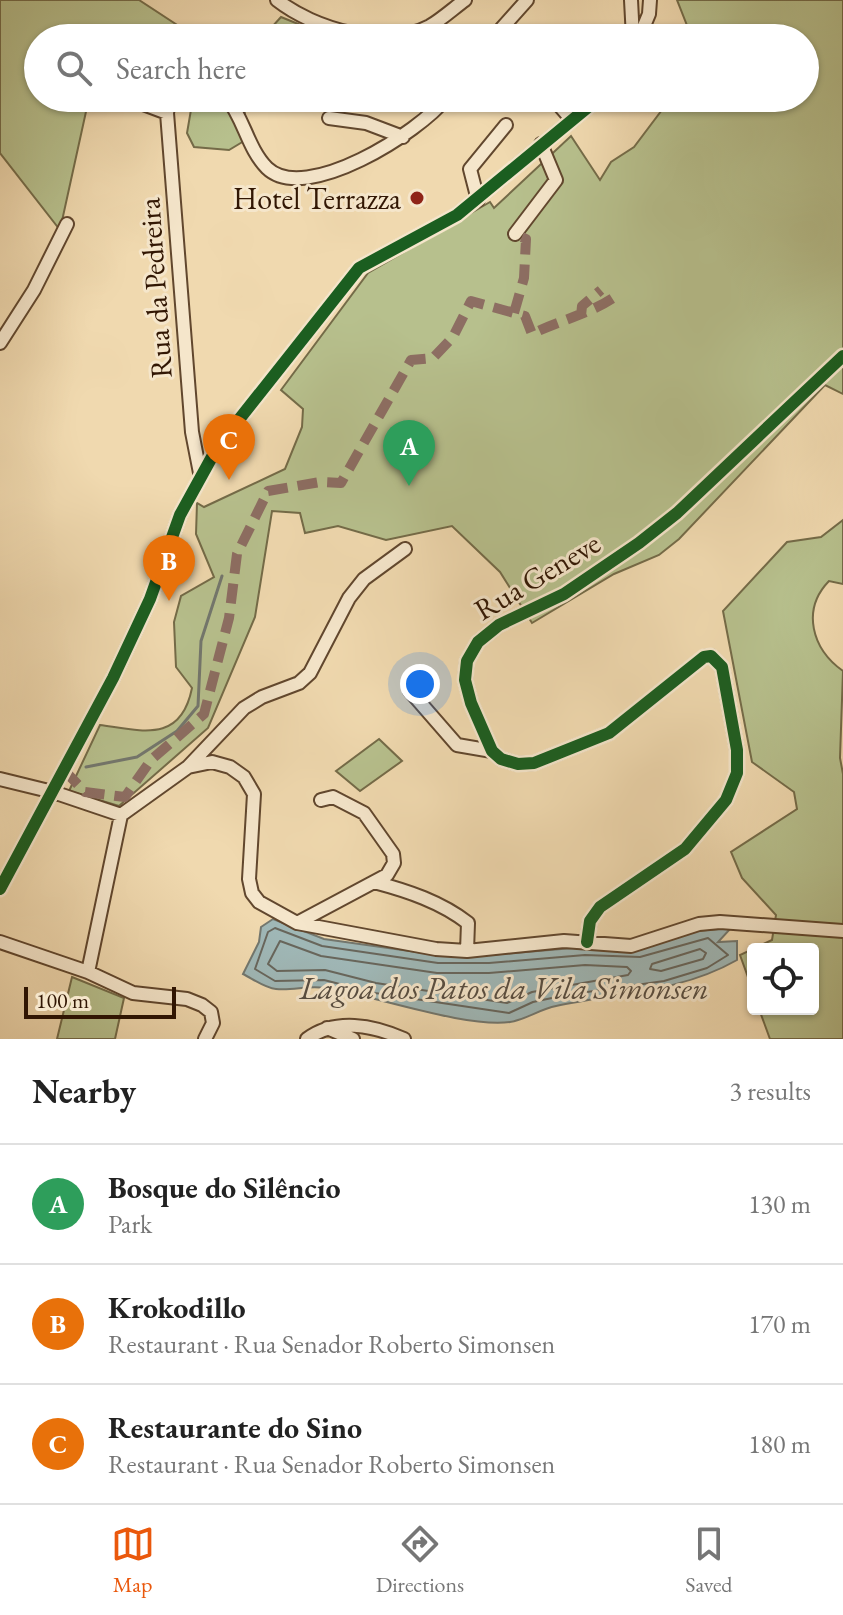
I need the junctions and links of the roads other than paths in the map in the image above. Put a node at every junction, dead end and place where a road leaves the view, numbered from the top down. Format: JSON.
{"nodes":[{"id":1,"x":277,"y":0,"type":"edge"},
{"id":2,"x":465,"y":0,"type":"edge"},
{"id":3,"x":527,"y":0,"type":"edge"},
{"id":4,"x":631,"y":0,"type":"edge"},
{"id":5,"x":650,"y":0,"type":"edge"},
{"id":6,"x":315,"y":24,"type":"edge"},
{"id":7,"x":433,"y":24,"type":"edge"},
{"id":8,"x":506,"y":24,"type":"edge"},
{"id":9,"x":634,"y":24,"type":"edge"},
{"id":10,"x":644,"y":24,"type":"edge"},
{"id":11,"x":239,"y":112,"type":"edge"},
{"id":12,"x":435,"y":112,"type":"edge"},
{"id":13,"x":565,"y":112,"type":"edge"},
{"id":14,"x":582,"y":112,"type":"edge"},
{"id":15,"x":167,"y":113,"type":"edge"},
{"id":16,"x":329,"y":118,"type":"dead end"},
{"id":17,"x":572,"y":120,"type":"junction"},
{"id":18,"x":506,"y":125,"type":"dead end"},
{"id":19,"x":403,"y":137,"type":"junction"},
{"id":20,"x":541,"y":144,"type":"junction"},
{"id":21,"x":478,"y":200,"type":"junction"},
{"id":22,"x":67,"y":224,"type":"dead end"},
{"id":23,"x":515,"y":234,"type":"dead end"},
{"id":24,"x":0,"y":343,"type":"edge"},
{"id":25,"x":843,"y":356,"type":"edge"},
{"id":26,"x":200,"y":473,"type":"junction"},
{"id":27,"x":405,"y":549,"type":"dead end"},
{"id":28,"x":410,"y":691,"type":"dead end"},
{"id":29,"x":492,"y":751,"type":"junction"},
{"id":30,"x":188,"y":767,"type":"junction"},
{"id":31,"x":0,"y":779,"type":"edge"},
{"id":32,"x":53,"y":792,"type":"junction"},
{"id":33,"x":321,"y":800,"type":"dead end"},
{"id":34,"x":121,"y":815,"type":"junction"},
{"id":35,"x":374,"y":882,"type":"junction"},
{"id":36,"x":0,"y":889,"type":"edge"},
{"id":37,"x":297,"y":923,"type":"junction"},
{"id":38,"x":843,"y":931,"type":"edge"},
{"id":39,"x":0,"y":942,"type":"edge"},
{"id":40,"x":587,"y":942,"type":"junction"},
{"id":41,"x":467,"y":951,"type":"junction"},
{"id":42,"x":88,"y":972,"type":"junction"},
{"id":43,"x":326,"y":1027,"type":"junction"},
{"id":44,"x":205,"y":1039,"type":"edge"},
{"id":45,"x":307,"y":1039,"type":"edge"},
{"id":46,"x":353,"y":1039,"type":"edge"},
{"id":47,"x":404,"y":1039,"type":"edge"}],
"edges":[{"from":1,"to":6,"type":"street"},
{"from":2,"to":7,"type":"street"},
{"from":3,"to":8,"type":"street"},
{"from":4,"to":9,"type":"street"},
{"from":5,"to":10,"type":"street"},
{"from":11,"to":19,"type":"street"},
{"from":12,"to":19,"type":"street"},
{"from":13,"to":17,"type":"street"},
{"from":14,"to":17,"type":"street"},
{"from":15,"to":26,"type":"street","name":"Rua da Pedreira"},
{"from":16,"to":19,"type":"street"},
{"from":17,"to":20,"type":"street"},
{"from":18,"to":21,"type":"street"},
{"from":20,"to":21,"type":"street"},
{"from":20,"to":23,"type":"street"},
{"from":21,"to":26,"type":"street"},
{"from":22,"to":24,"type":"street"},
{"from":25,"to":29,"type":"street","name":"Rua Geneve"},
{"from":26,"to":32,"type":"street"},
{"from":27,"to":30,"type":"street"},
{"from":28,"to":29,"type":"street"},
{"from":29,"to":40,"type":"street"},
{"from":30,"to":34,"type":"street"},
{"from":30,"to":37,"type":"street"},
{"from":31,"to":32,"type":"street"},
{"from":32,"to":34,"type":"street"},
{"from":32,"to":36,"type":"street"},
{"from":33,"to":35,"type":"street"},
{"from":34,"to":42,"type":"street"},
{"from":35,"to":37,"type":"street"},
{"from":35,"to":41,"type":"street"},
{"from":37,"to":41,"type":"street"},
{"from":38,"to":40,"type":"street"},
{"from":39,"to":42,"type":"street"},
{"from":40,"to":41,"type":"street"},
{"from":42,"to":44,"type":"street"},
{"from":43,"to":45,"type":"street"},
{"from":43,"to":46,"type":"street"},
{"from":43,"to":47,"type":"street"}]}
